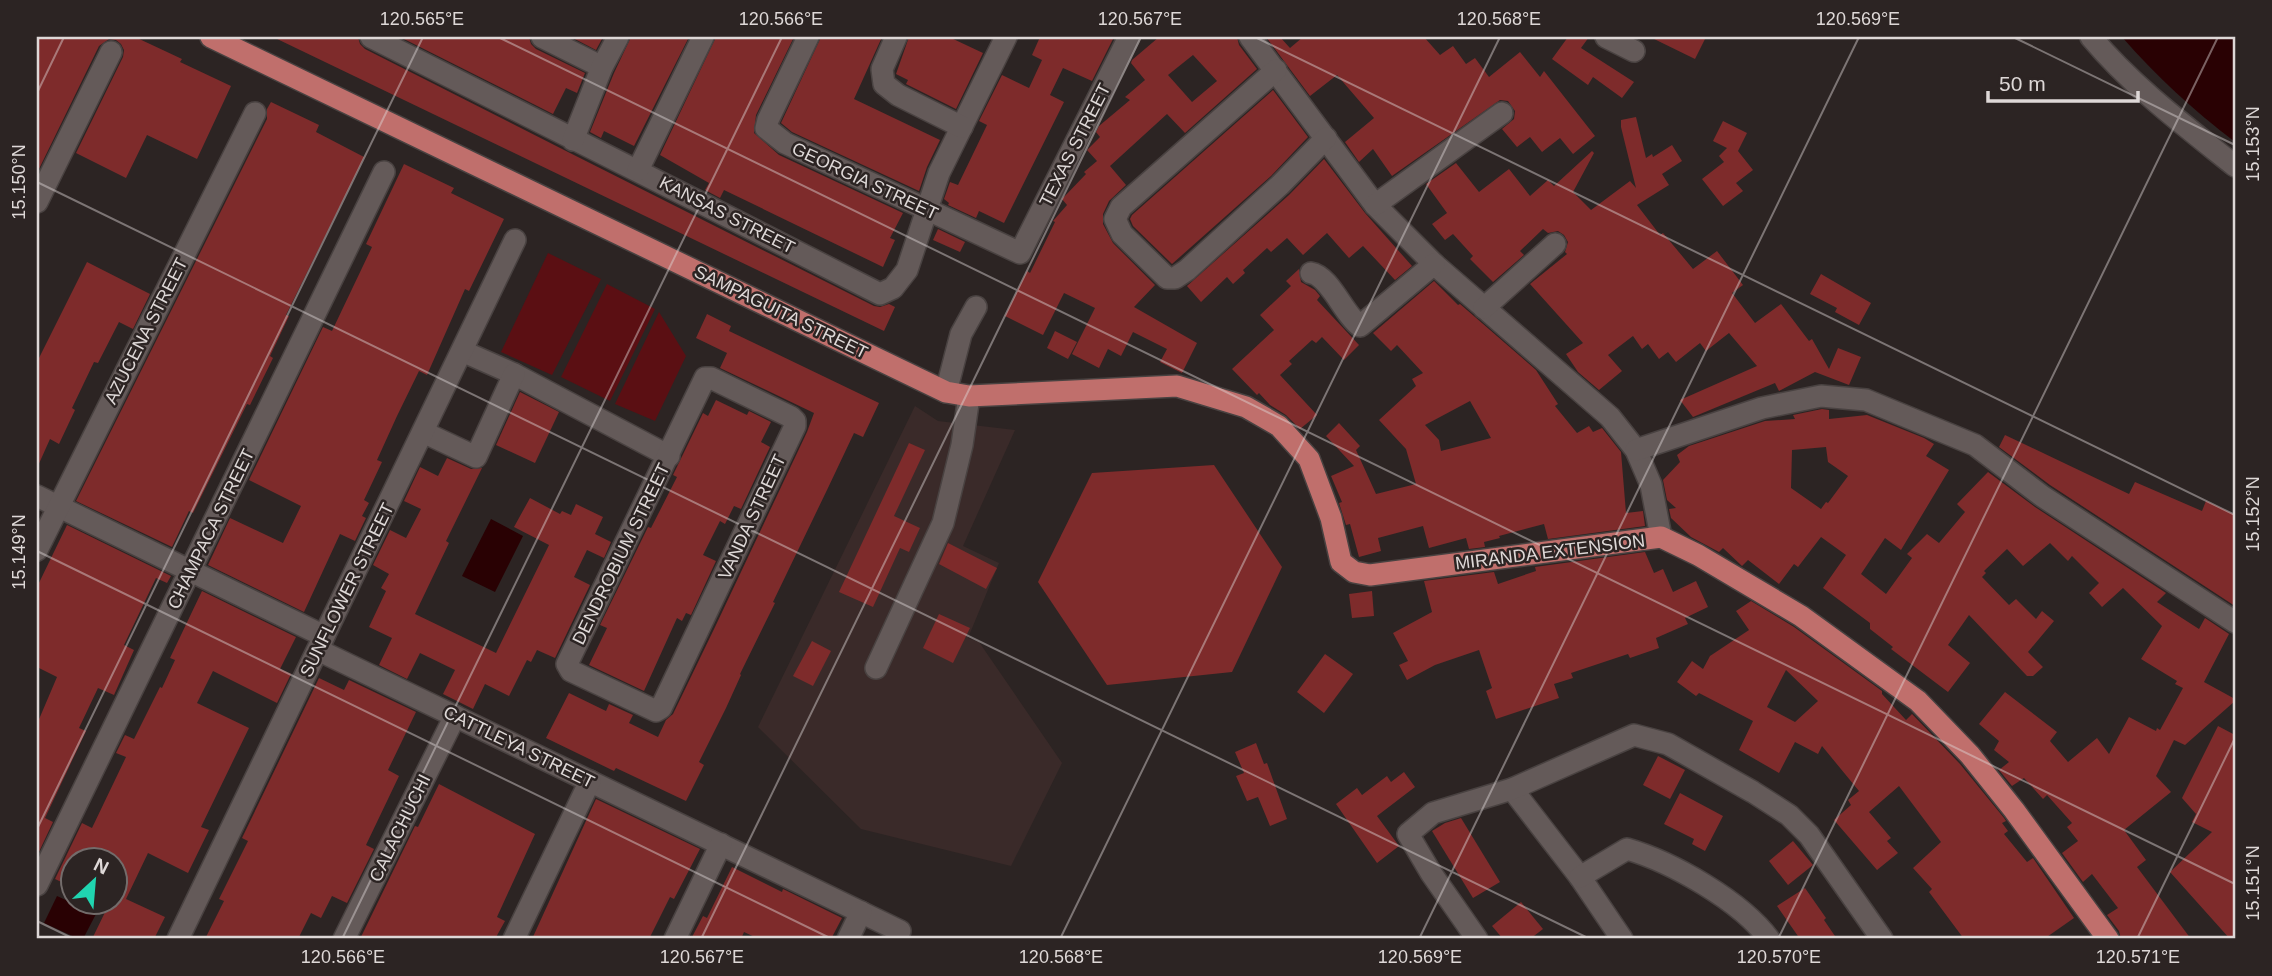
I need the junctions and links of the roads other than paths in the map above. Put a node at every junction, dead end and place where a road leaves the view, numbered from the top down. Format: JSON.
{"nodes":[{"id":1,"x":211,"y":37,"type":"edge"},
{"id":2,"x":371,"y":37,"type":"edge"},
{"id":3,"x":542,"y":37,"type":"edge"},
{"id":4,"x":618,"y":37,"type":"edge"},
{"id":5,"x":703,"y":37,"type":"edge"},
{"id":6,"x":808,"y":37,"type":"edge"},
{"id":7,"x":897,"y":37,"type":"edge"},
{"id":8,"x":1006,"y":37,"type":"edge"},
{"id":9,"x":1129,"y":37,"type":"edge"},
{"id":10,"x":1250,"y":37,"type":"edge"},
{"id":11,"x":1605,"y":37,"type":"edge"},
{"id":12,"x":2091,"y":37,"type":"edge"},
{"id":13,"x":1634,"y":51,"type":"dead end"},
{"id":14,"x":111,"y":52,"type":"dead end"},
{"id":15,"x":602,"y":67,"type":"junction"},
{"id":16,"x":1276,"y":70,"type":"junction"},
{"id":17,"x":255,"y":113,"type":"dead end"},
{"id":18,"x":1502,"y":113,"type":"dead end"},
{"id":19,"x":962,"y":127,"type":"junction"},
{"id":20,"x":1326,"y":138,"type":"junction"},
{"id":21,"x":573,"y":140,"type":"junction"},
{"id":22,"x":2235,"y":166,"type":"edge"},
{"id":23,"x":638,"y":170,"type":"junction"},
{"id":24,"x":384,"y":172,"type":"dead end"},
{"id":25,"x":37,"y":202,"type":"edge"},
{"id":26,"x":1375,"y":205,"type":"junction"},
{"id":27,"x":928,"y":211,"type":"junction"},
{"id":28,"x":515,"y":240,"type":"dead end"},
{"id":29,"x":1555,"y":244,"type":"dead end"},
{"id":30,"x":1020,"y":253,"type":"joint"},
{"id":31,"x":1434,"y":264,"type":"junction"},
{"id":32,"x":1311,"y":273,"type":"dead end"},
{"id":33,"x":976,"y":307,"type":"dead end"},
{"id":34,"x":1483,"y":308,"type":"junction"},
{"id":35,"x":462,"y":351,"type":"junction"},
{"id":36,"x":514,"y":374,"type":"junction"},
{"id":37,"x":701,"y":383,"type":"joint"},
{"id":38,"x":946,"y":392,"type":"junction"},
{"id":39,"x":969,"y":396,"type":"junction"},
{"id":40,"x":423,"y":432,"type":"junction"},
{"id":41,"x":1636,"y":450,"type":"junction"},
{"id":42,"x":669,"y":456,"type":"junction"},
{"id":43,"x":37,"y":496,"type":"edge"},
{"id":44,"x":58,"y":507,"type":"junction"},
{"id":45,"x":1331,"y":518,"type":"joint"},
{"id":46,"x":1661,"y":537,"type":"junction"},
{"id":47,"x":37,"y":550,"type":"edge"},
{"id":48,"x":190,"y":570,"type":"junction"},
{"id":49,"x":2235,"y":622,"type":"edge"},
{"id":50,"x":321,"y":643,"type":"junction"},
{"id":51,"x":876,"y":668,"type":"dead end"},
{"id":52,"x":661,"y":708,"type":"joint"},
{"id":53,"x":455,"y":716,"type":"junction"},
{"id":54,"x":590,"y":781,"type":"junction"},
{"id":55,"x":1512,"y":789,"type":"junction"},
{"id":56,"x":721,"y":844,"type":"junction"},
{"id":57,"x":1580,"y":877,"type":"junction"},
{"id":58,"x":37,"y":885,"type":"edge"},
{"id":59,"x":861,"y":912,"type":"junction"},
{"id":60,"x":900,"y":931,"type":"dead end"},
{"id":61,"x":178,"y":939,"type":"edge"},
{"id":62,"x":344,"y":939,"type":"edge"},
{"id":63,"x":514,"y":939,"type":"edge"},
{"id":64,"x":675,"y":939,"type":"edge"},
{"id":65,"x":848,"y":939,"type":"edge"},
{"id":66,"x":1478,"y":939,"type":"edge"},
{"id":67,"x":1622,"y":939,"type":"edge"},
{"id":68,"x":1769,"y":939,"type":"edge"},
{"id":69,"x":1882,"y":939,"type":"edge"},
{"id":70,"x":2108,"y":939,"type":"edge"}],
"edges":[{"from":1,"to":38,"type":"main road","name":"SAMPAGUITA STREET"},
{"from":2,"to":21,"type":"street","name":"KANSAS STREET"},
{"from":3,"to":15,"type":"street"},
{"from":4,"to":15,"type":"street"},
{"from":5,"to":23,"type":"street"},
{"from":6,"to":27,"type":"street","name":"GEORGIA STREET"},
{"from":7,"to":19,"type":"street"},
{"from":8,"to":19,"type":"street"},
{"from":9,"to":30,"type":"street","name":"TEXAS STREET"},
{"from":10,"to":16,"type":"street"},
{"from":11,"to":13,"type":"street"},
{"from":12,"to":22,"type":"street"},
{"from":14,"to":25,"type":"street"},
{"from":15,"to":21,"type":"street"},
{"from":16,"to":20,"type":"street"},
{"from":16,"to":20,"type":"street"},
{"from":17,"to":44,"type":"street","name":"AZUCENA STREET"},
{"from":18,"to":26,"type":"street"},
{"from":19,"to":27,"type":"street"},
{"from":20,"to":26,"type":"street"},
{"from":21,"to":23,"type":"street","name":"KANSAS STREET"},
{"from":23,"to":27,"type":"street","name":"KANSAS STREET"},
{"from":24,"to":48,"type":"street","name":"CHAMPACA STREET"},
{"from":26,"to":31,"type":"street"},
{"from":27,"to":30,"type":"street","name":"GEORGIA STREET"},
{"from":28,"to":35,"type":"street","name":"SUNFLOWER STREET"},
{"from":29,"to":34,"type":"street"},
{"from":31,"to":32,"type":"street"},
{"from":31,"to":34,"type":"street"},
{"from":33,"to":38,"type":"street"},
{"from":34,"to":41,"type":"street"},
{"from":35,"to":36,"type":"street"},
{"from":35,"to":40,"type":"street","name":"SUNFLOWER STREET"},
{"from":36,"to":40,"type":"street"},
{"from":36,"to":42,"type":"street"},
{"from":37,"to":42,"type":"street","name":"DENDROBIUM STREET"},
{"from":37,"to":52,"type":"street","name":"VANDA STREET"},
{"from":38,"to":39,"type":"main road","name":"SAMPAGUITA STREET"},
{"from":39,"to":45,"type":"main road","name":"SAMPAGUITA STREET"},
{"from":39,"to":51,"type":"street"},
{"from":40,"to":50,"type":"street","name":"SUNFLOWER STREET"},
{"from":41,"to":46,"type":"street"},
{"from":41,"to":49,"type":"street"},
{"from":42,"to":52,"type":"street","name":"DENDROBIUM STREET"},
{"from":43,"to":44,"type":"street","name":"CATTLEYA STREET"},
{"from":44,"to":47,"type":"street","name":"AZUCENA STREET"},
{"from":44,"to":48,"type":"street","name":"CATTLEYA STREET"},
{"from":45,"to":46,"type":"main road","name":"MIRANDA EXTENSION"},
{"from":46,"to":70,"type":"main road","name":"MIRANDA EXTENSION"},
{"from":48,"to":50,"type":"street","name":"CATTLEYA STREET"},
{"from":48,"to":58,"type":"street","name":"CHAMPACA STREET"},
{"from":50,"to":53,"type":"street","name":"CATTLEYA STREET"},
{"from":50,"to":61,"type":"street","name":"SUNFLOWER STREET"},
{"from":53,"to":54,"type":"street","name":"CATTLEYA STREET"},
{"from":53,"to":62,"type":"street","name":"CALACHUCHI"},
{"from":54,"to":56,"type":"street","name":"CATTLEYA STREET"},
{"from":54,"to":63,"type":"street"},
{"from":55,"to":57,"type":"street"},
{"from":55,"to":66,"type":"street"},
{"from":55,"to":69,"type":"street"},
{"from":56,"to":59,"type":"street","name":"CATTLEYA STREET"},
{"from":56,"to":64,"type":"street"},
{"from":57,"to":67,"type":"street"},
{"from":57,"to":68,"type":"street"},
{"from":59,"to":60,"type":"street","name":"CATTLEYA STREET"},
{"from":59,"to":65,"type":"street"}]}
